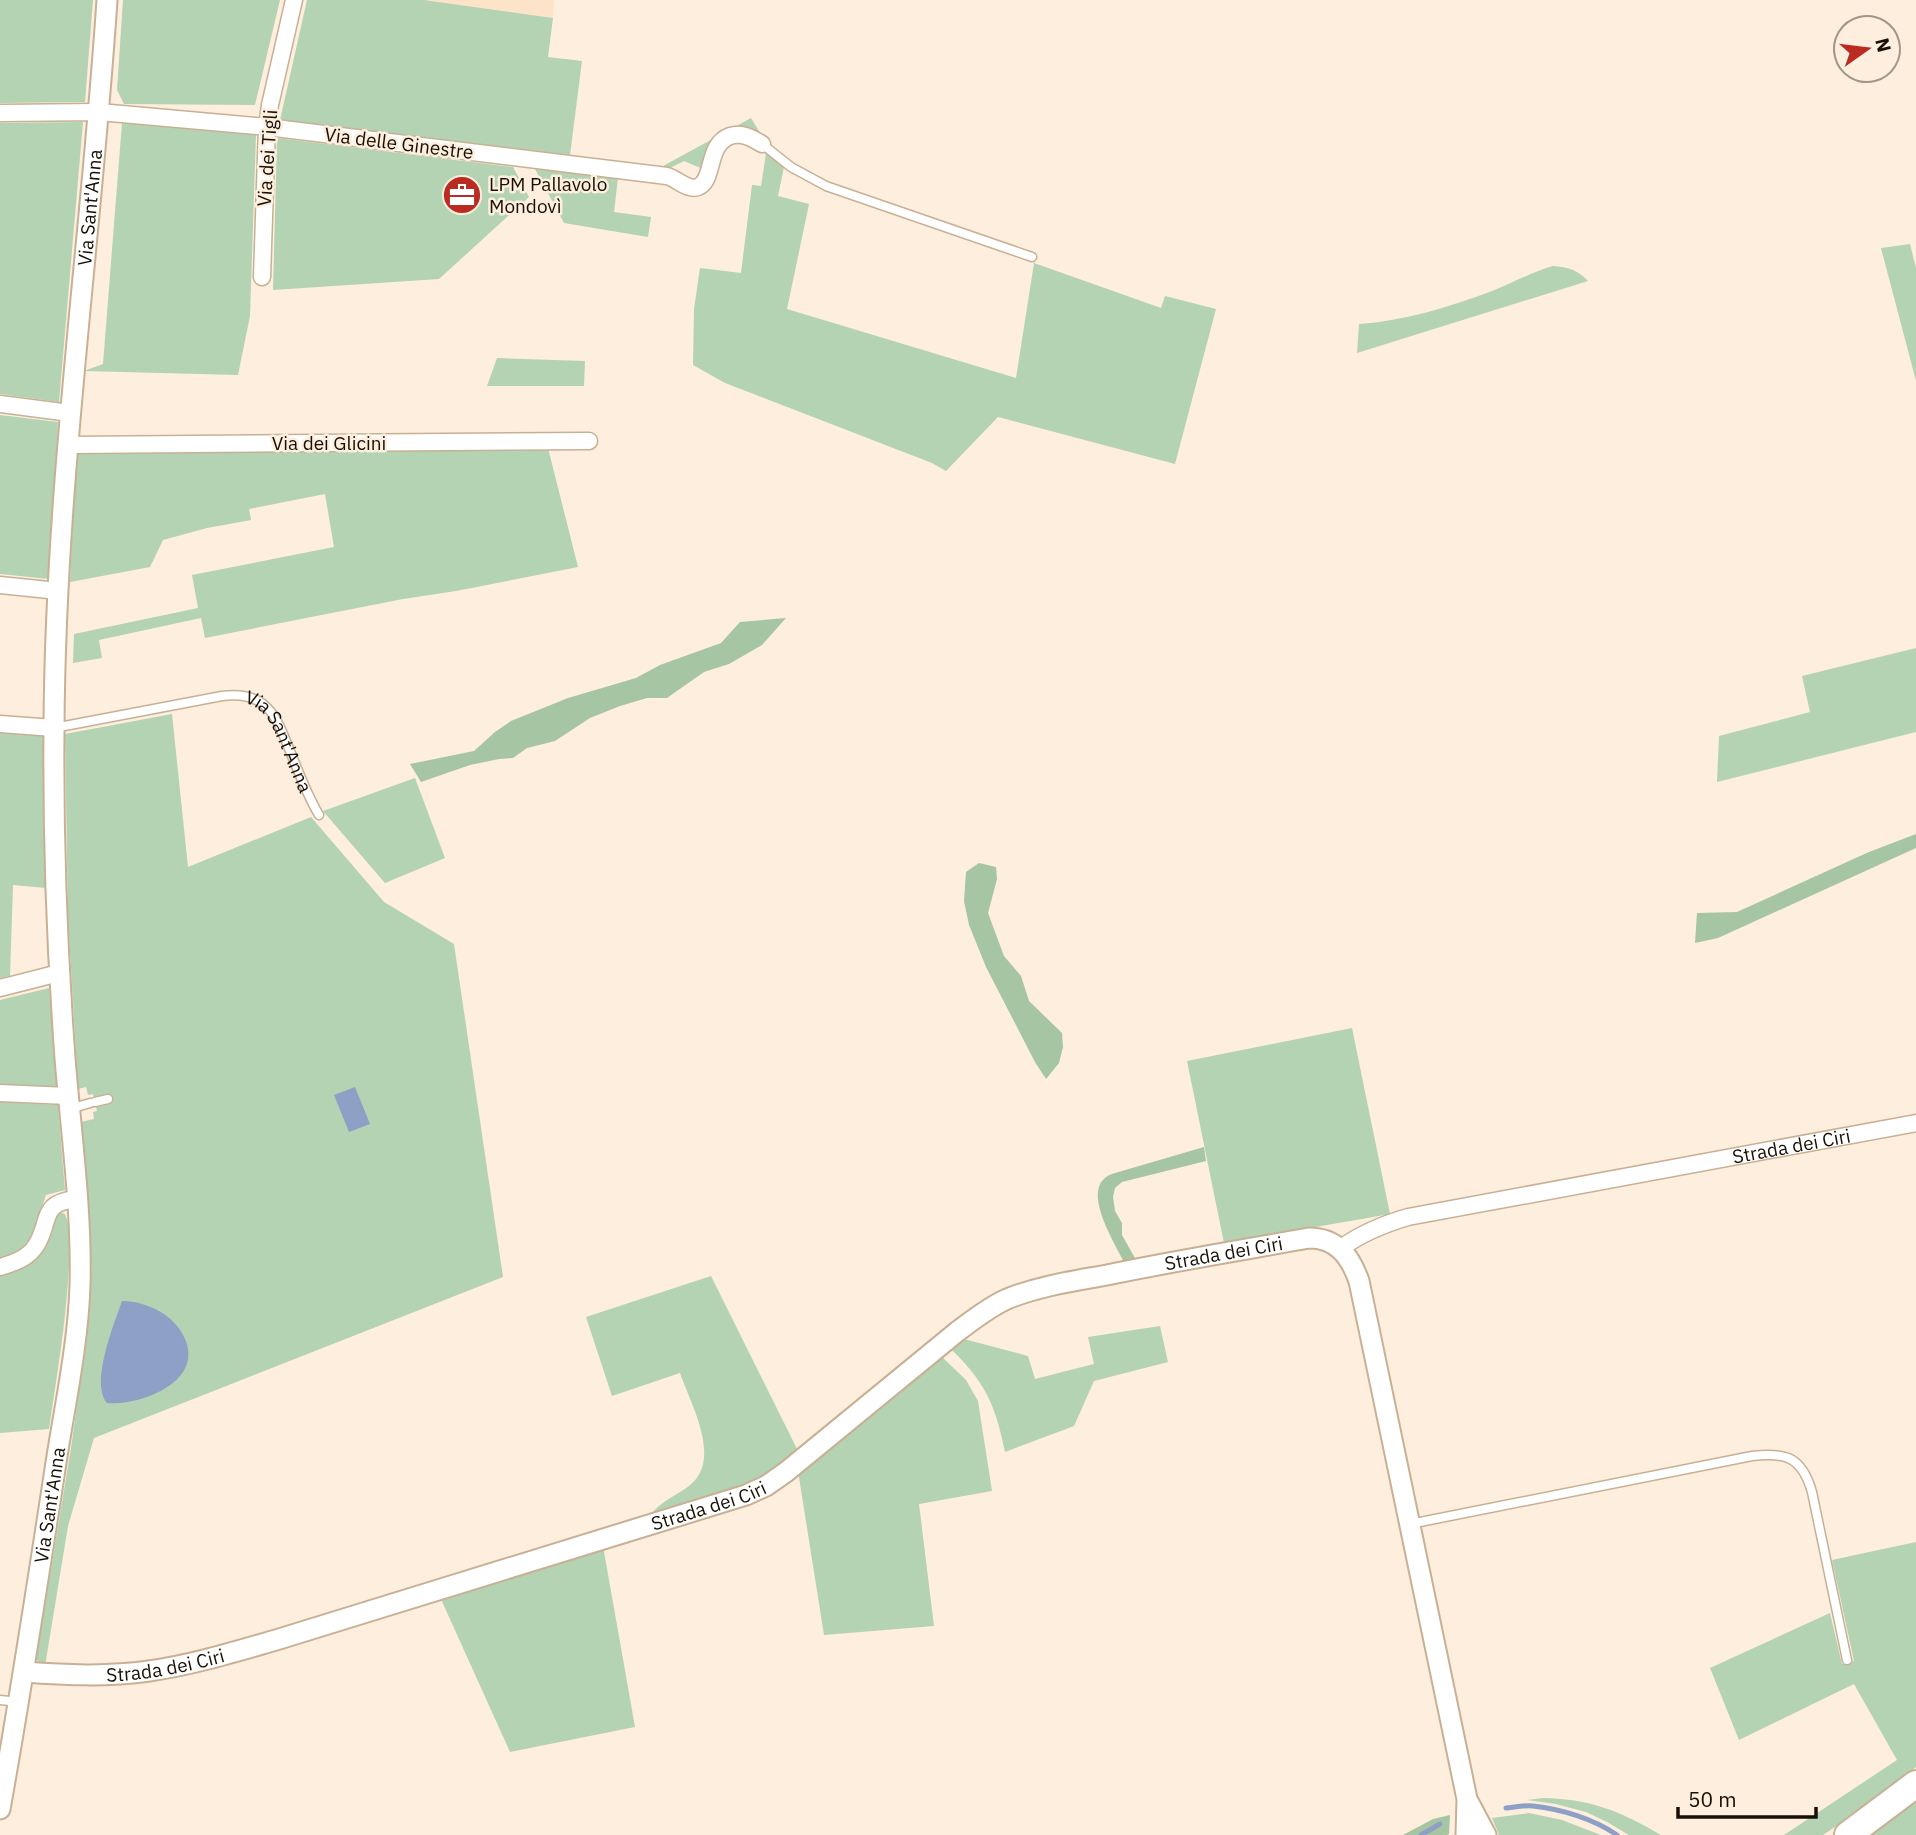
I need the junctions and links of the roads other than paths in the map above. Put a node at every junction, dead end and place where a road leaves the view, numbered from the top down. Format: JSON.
{"nodes":[{"id":1,"x":107,"y":0,"type":"edge"},
{"id":2,"x":294,"y":0,"type":"edge"},
{"id":3,"x":98,"y":112,"type":"junction"},
{"id":4,"x":0,"y":113,"type":"edge"},
{"id":5,"x":267,"y":127,"type":"junction"},
{"id":6,"x":762,"y":144,"type":"joint"},
{"id":7,"x":1032,"y":257,"type":"dead end"},
{"id":8,"x":262,"y":277,"type":"dead end"},
{"id":9,"x":0,"y":404,"type":"edge"},
{"id":10,"x":70,"y":413,"type":"junction"},
{"id":11,"x":589,"y":441,"type":"dead end"},
{"id":12,"x":68,"y":444,"type":"junction"},
{"id":13,"x":0,"y":584,"type":"edge"},
{"id":14,"x":58,"y":591,"type":"junction"},
{"id":15,"x":0,"y":724,"type":"edge"},
{"id":16,"x":54,"y":728,"type":"junction"},
{"id":17,"x":319,"y":815,"type":"dead end"},
{"id":18,"x":59,"y":974,"type":"junction"},
{"id":19,"x":0,"y":988,"type":"edge"},
{"id":20,"x":0,"y":1093,"type":"edge"},
{"id":21,"x":108,"y":1099,"type":"dead end"},
{"id":22,"x":69,"y":1102,"type":"junction"},
{"id":23,"x":1916,"y":1123,"type":"edge"},
{"id":24,"x":76,"y":1199,"type":"junction"},
{"id":25,"x":1341,"y":1248,"type":"junction"},
{"id":26,"x":0,"y":1267,"type":"edge"},
{"id":27,"x":1410,"y":1524,"type":"junction"},
{"id":28,"x":1847,"y":1660,"type":"dead end"},
{"id":29,"x":24,"y":1672,"type":"junction"},
{"id":30,"x":9,"y":1701,"type":"edge"},
{"id":31,"x":1916,"y":1784,"type":"edge"},
{"id":32,"x":1467,"y":1799,"type":"junction"},
{"id":33,"x":0,"y":1809,"type":"edge"},
{"id":34,"x":1466,"y":1835,"type":"edge"},
{"id":35,"x":1486,"y":1835,"type":"edge"},
{"id":36,"x":1848,"y":1835,"type":"edge"}],
"edges":[{"from":1,"to":3,"type":"street","name":"Via Sant'Anna"},
{"from":2,"to":5,"type":"street","name":"Via dei Tigli"},
{"from":3,"to":4,"type":"street","name":"Via delle Ginestre"},
{"from":3,"to":5,"type":"street","name":"Via delle Ginestre"},
{"from":3,"to":10,"type":"street","name":"Via Sant'Anna"},
{"from":5,"to":6,"type":"street","name":"Via delle Ginestre"},
{"from":5,"to":8,"type":"street","name":"Via dei Tigli"},
{"from":6,"to":7,"type":"lane"},
{"from":9,"to":10,"type":"street"},
{"from":10,"to":12,"type":"street","name":"Via Sant'Anna"},
{"from":11,"to":12,"type":"street","name":"Via dei Glicini"},
{"from":12,"to":14,"type":"street","name":"Via Sant'Anna"},
{"from":13,"to":14,"type":"street"},
{"from":14,"to":16,"type":"street","name":"Via Sant'Anna"},
{"from":15,"to":16,"type":"street","name":"Via Sant'Anna"},
{"from":16,"to":17,"type":"lane","name":"Via Sant'Anna"},
{"from":16,"to":18,"type":"street","name":"Via Sant'Anna"},
{"from":18,"to":19,"type":"street"},
{"from":18,"to":22,"type":"street","name":"Via Sant'Anna"},
{"from":20,"to":22,"type":"street"},
{"from":21,"to":22,"type":"lane"},
{"from":22,"to":24,"type":"street","name":"Via Sant'Anna"},
{"from":23,"to":25,"type":"street","name":"Strada dei Ciri"},
{"from":24,"to":26,"type":"street"},
{"from":24,"to":29,"type":"street","name":"Via Sant'Anna"},
{"from":25,"to":27,"type":"street"},
{"from":25,"to":29,"type":"street","name":"Strada dei Ciri"},
{"from":27,"to":28,"type":"lane"},
{"from":27,"to":32,"type":"street"},
{"from":29,"to":30,"type":"street","name":"Via Sant'Anna"},
{"from":30,"to":33,"type":"street","name":"Via Sant'Anna"},
{"from":31,"to":36,"type":"main road"},
{"from":32,"to":34,"type":"street"},
{"from":32,"to":35,"type":"street"}]}
